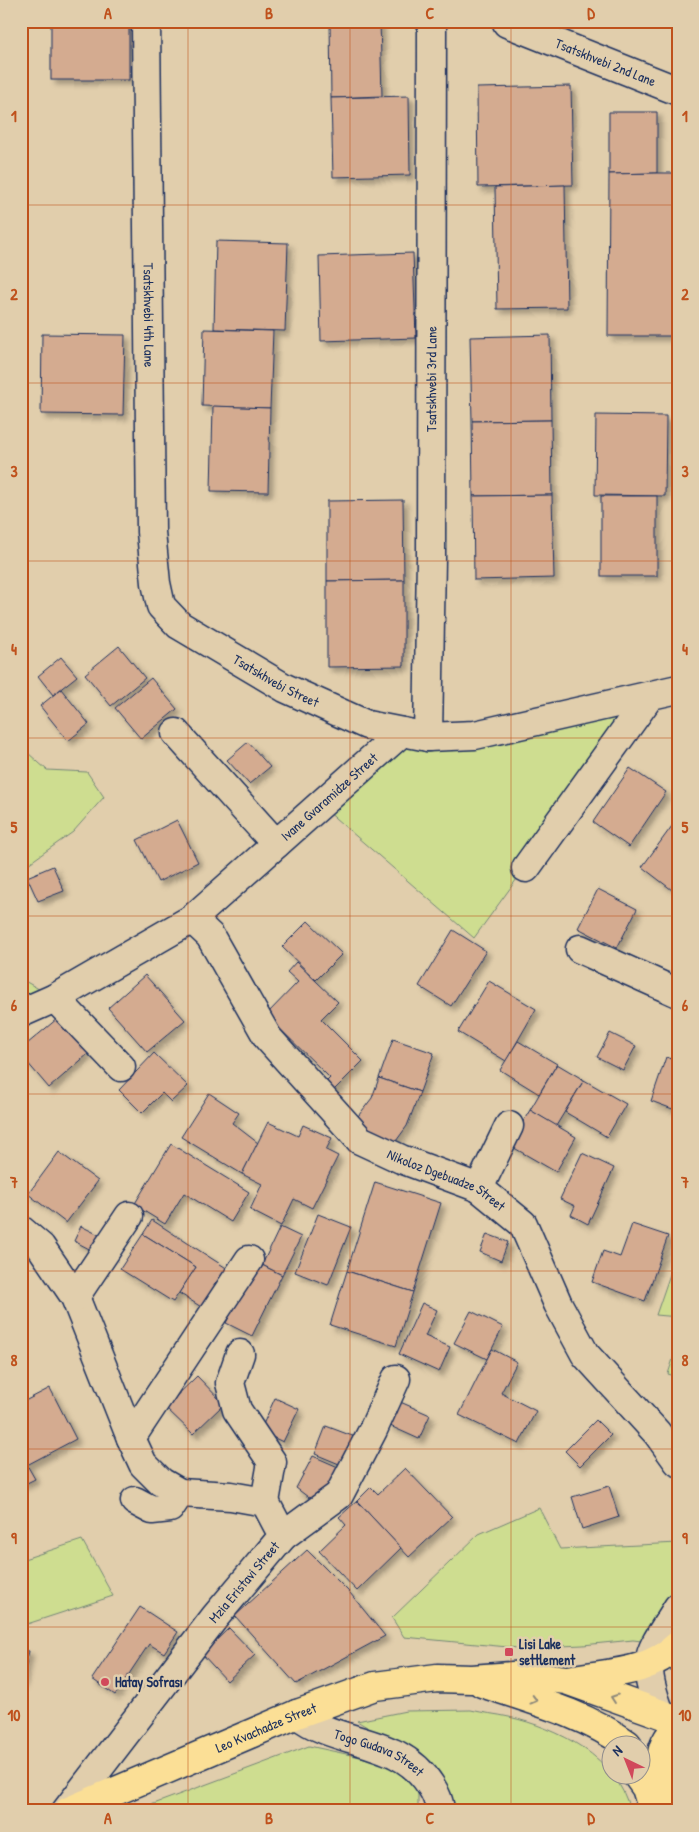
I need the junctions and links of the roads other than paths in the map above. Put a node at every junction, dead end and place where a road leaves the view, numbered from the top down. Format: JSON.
{"nodes":[{"id":1,"x":146,"y":21,"type":"edge"},
{"id":2,"x":432,"y":21,"type":"edge"},
{"id":3,"x":507,"y":23,"type":"dead end"},
{"id":4,"x":678,"y":91,"type":"edge"},
{"id":5,"x":161,"y":606,"type":"joint"},
{"id":6,"x":678,"y":689,"type":"edge"},
{"id":7,"x":650,"y":697,"type":"junction"},
{"id":8,"x":176,"y":733,"type":"dead end"},
{"id":9,"x":415,"y":734,"type":"junction"},
{"id":10,"x":276,"y":844,"type":"junction"},
{"id":11,"x":526,"y":868,"type":"dead end"},
{"id":12,"x":192,"y":919,"type":"junction"},
{"id":13,"x":580,"y":949,"type":"dead end"},
{"id":14,"x":678,"y":993,"type":"edge"},
{"id":15,"x":55,"y":998,"type":"junction"},
{"id":16,"x":21,"y":1013,"type":"edge"},
{"id":17,"x":122,"y":1067,"type":"dead end"},
{"id":18,"x":509,"y":1126,"type":"dead end"},
{"id":19,"x":479,"y":1188,"type":"junction"},
{"id":20,"x":129,"y":1216,"type":"dead end"},
{"id":21,"x":21,"y":1230,"type":"edge"},
{"id":22,"x":249,"y":1260,"type":"dead end"},
{"id":23,"x":75,"y":1297,"type":"junction"},
{"id":24,"x":240,"y":1354,"type":"dead end"},
{"id":25,"x":396,"y":1379,"type":"dead end"},
{"id":26,"x":131,"y":1438,"type":"junction"},
{"id":27,"x":678,"y":1462,"type":"edge"},
{"id":28,"x":180,"y":1493,"type":"junction"},
{"id":29,"x":135,"y":1501,"type":"dead end"},
{"id":30,"x":265,"y":1502,"type":"junction"},
{"id":31,"x":283,"y":1536,"type":"junction"},
{"id":32,"x":678,"y":1607,"type":"edge"},
{"id":33,"x":678,"y":1645,"type":"edge"},
{"id":34,"x":647,"y":1666,"type":"junction"},
{"id":35,"x":471,"y":1679,"type":"junction"},
{"id":36,"x":566,"y":1680,"type":"junction"},
{"id":37,"x":564,"y":1710,"type":"junction"},
{"id":38,"x":298,"y":1714,"type":"junction"},
{"id":39,"x":672,"y":1720,"type":"edge"},
{"id":40,"x":612,"y":1734,"type":"edge"},
{"id":41,"x":602,"y":1742,"type":"edge"},
{"id":42,"x":659,"y":1783,"type":"edge"},
{"id":43,"x":68,"y":1811,"type":"edge"},
{"id":44,"x":440,"y":1811,"type":"edge"},
{"id":45,"x":652,"y":1811,"type":"edge"}],
"edges":[{"from":1,"to":5,"type":"street","name":"Tsatskhvebi 4th Lane"},
{"from":2,"to":9,"type":"street","name":"Tsatskhvebi 3rd Lane"},
{"from":3,"to":4,"type":"street","name":"Tsatskhvebi 2nd Lane"},
{"from":5,"to":9,"type":"street","name":"Tsatskhvebi Street"},
{"from":6,"to":7,"type":"street"},
{"from":7,"to":9,"type":"street"},
{"from":7,"to":11,"type":"street"},
{"from":8,"to":10,"type":"street"},
{"from":9,"to":10,"type":"street","name":"Ivane Gvaramidze Street"},
{"from":10,"to":12,"type":"street","name":"Ivane Gvaramidze Street"},
{"from":12,"to":15,"type":"street","name":"Ivane Gvaramidze Street"},
{"from":12,"to":19,"type":"street","name":"Nikoloz Dgebuadze Street"},
{"from":13,"to":14,"type":"street"},
{"from":15,"to":16,"type":"street","name":"Ivane Gvaramidze Street"},
{"from":15,"to":17,"type":"street"},
{"from":18,"to":19,"type":"street"},
{"from":19,"to":27,"type":"street","name":"Nikoloz Dgebuadze Street"},
{"from":20,"to":23,"type":"street"},
{"from":21,"to":23,"type":"street"},
{"from":22,"to":26,"type":"street"},
{"from":23,"to":26,"type":"street"},
{"from":24,"to":30,"type":"street"},
{"from":25,"to":31,"type":"street"},
{"from":26,"to":28,"type":"street"},
{"from":28,"to":29,"type":"street"},
{"from":28,"to":30,"type":"street"},
{"from":30,"to":31,"type":"street","name":"Mzia Eristavi Street"},
{"from":31,"to":43,"type":"street","name":"Mzia Eristavi Street"},
{"from":32,"to":34,"type":"street"},
{"from":33,"to":34,"type":"main road"},
{"from":34,"to":36,"type":"main road"},
{"from":34,"to":39,"type":"street"},
{"from":35,"to":36,"type":"main road","name":"Leo Kvachadze Street"},
{"from":35,"to":37,"type":"main road","name":"Leo Kvachadze Street","one_way":true},
{"from":35,"to":38,"type":"main road","name":"Leo Kvachadze Street"},
{"from":39,"to":36,"type":"main road","one_way":true},
{"from":37,"to":40,"type":"main road"},
{"from":37,"to":41,"type":"main road"},
{"from":38,"to":43,"type":"main road","name":"Leo Kvachadze Street"},
{"from":38,"to":44,"type":"street","name":"Togo Gudava Street"},
{"from":39,"to":42,"type":"main road"},
{"from":42,"to":45,"type":"main road"}]}
